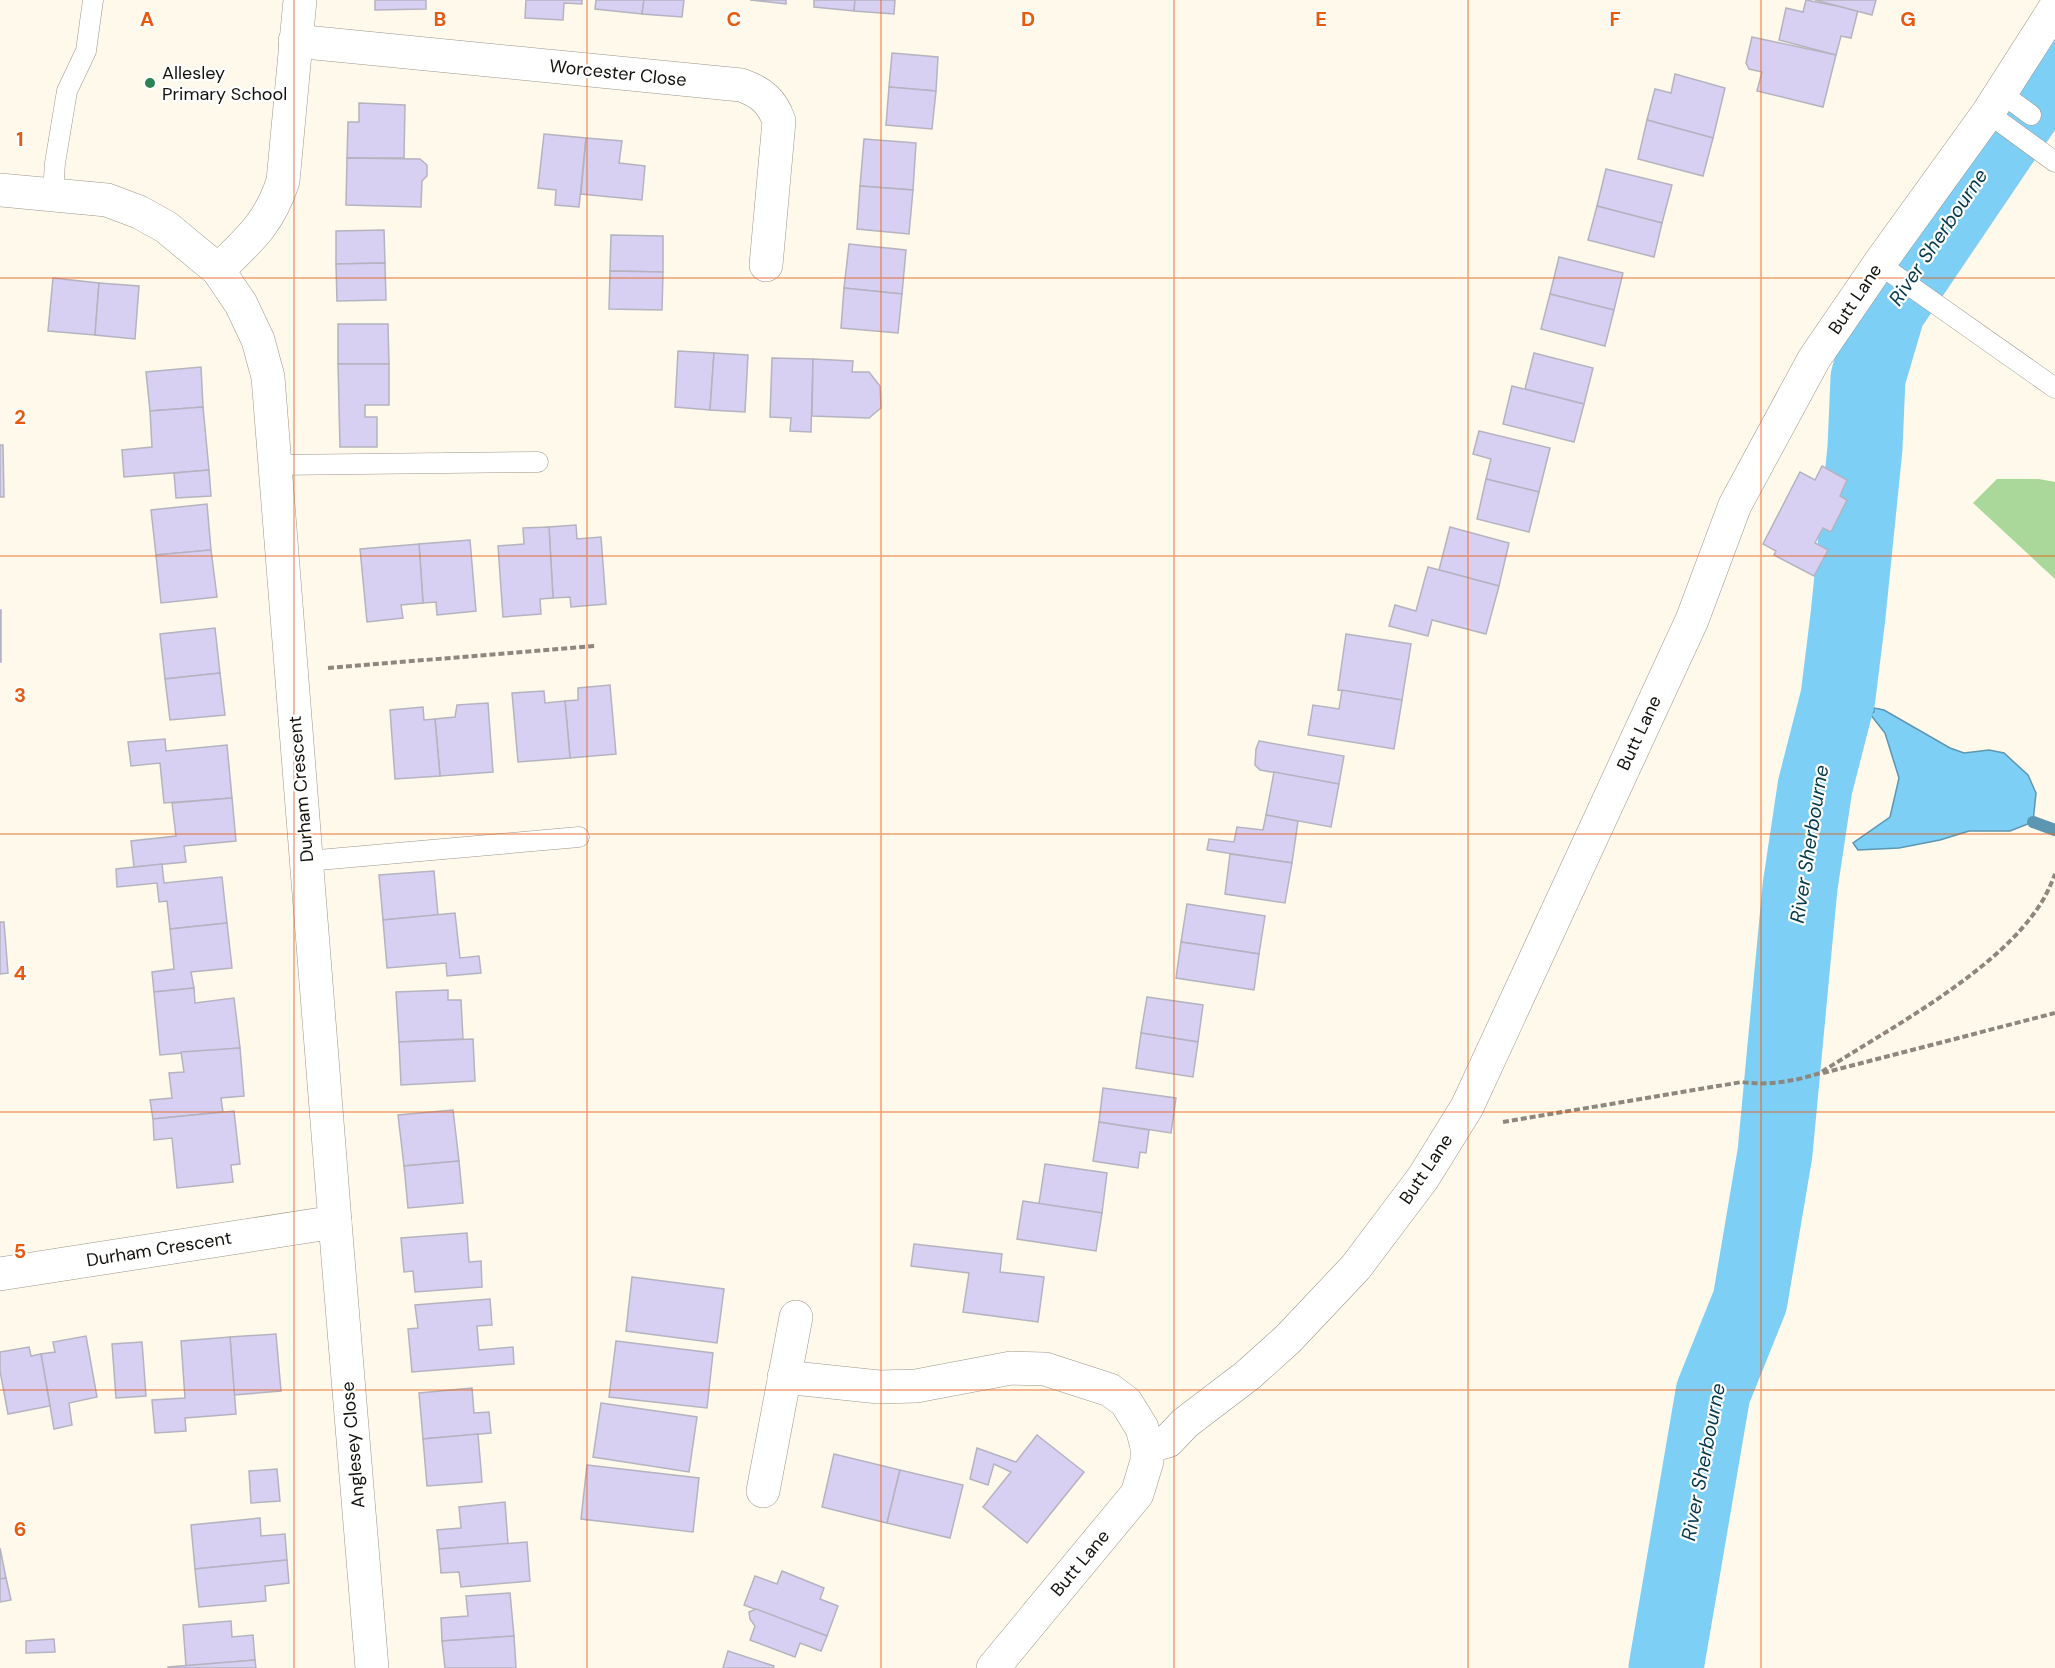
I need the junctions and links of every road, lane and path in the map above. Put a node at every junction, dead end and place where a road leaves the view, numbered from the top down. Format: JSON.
{"nodes":[{"id":1,"x":93,"y":0,"type":"edge"},
{"id":2,"x":300,"y":0,"type":"edge"},
{"id":3,"x":2055,"y":8,"type":"edge"},
{"id":4,"x":296,"y":41,"type":"junction"},
{"id":5,"x":2010,"y":115,"type":"junction"},
{"id":6,"x":2055,"y":162,"type":"edge"},
{"id":7,"x":0,"y":190,"type":"edge"},
{"id":8,"x":53,"y":193,"type":"junction"},
{"id":9,"x":765,"y":265,"type":"dead end"},
{"id":10,"x":218,"y":270,"type":"junction"},
{"id":11,"x":1887,"y":270,"type":"junction"},
{"id":12,"x":2055,"y":388,"type":"edge"},
{"id":13,"x":538,"y":462,"type":"dead end"},
{"id":14,"x":275,"y":465,"type":"junction"},
{"id":15,"x":595,"y":646,"type":"dead end"},
{"id":16,"x":291,"y":671,"type":"junction"},
{"id":17,"x":579,"y":837,"type":"dead end"},
{"id":18,"x":307,"y":861,"type":"junction"},
{"id":19,"x":2055,"y":874,"type":"edge"},
{"id":20,"x":2055,"y":1013,"type":"edge"},
{"id":21,"x":1820,"y":1074,"type":"junction"},
{"id":22,"x":1467,"y":1107,"type":"junction"},
{"id":23,"x":335,"y":1222,"type":"junction"},
{"id":24,"x":0,"y":1274,"type":"edge"},
{"id":25,"x":796,"y":1317,"type":"dead end"},
{"id":26,"x":784,"y":1377,"type":"junction"},
{"id":27,"x":1147,"y":1447,"type":"junction"},
{"id":28,"x":763,"y":1491,"type":"dead end"},
{"id":29,"x":372,"y":1668,"type":"edge"},
{"id":30,"x":993,"y":1668,"type":"edge"}],
"edges":[{"from":1,"to":8,"type":"lane"},
{"from":2,"to":4,"type":"street"},
{"from":3,"to":5,"type":"street","name":"Butt Lane"},
{"from":4,"to":9,"type":"street","name":"Worcester Close"},
{"from":4,"to":10,"type":"street"},
{"from":5,"to":6,"type":"lane"},
{"from":5,"to":11,"type":"street","name":"Butt Lane"},
{"from":7,"to":8,"type":"street","name":"Durham Crescent"},
{"from":8,"to":10,"type":"street","name":"Durham Crescent"},
{"from":10,"to":14,"type":"street","name":"Durham Crescent"},
{"from":11,"to":12,"type":"lane"},
{"from":11,"to":22,"type":"street","name":"Butt Lane"},
{"from":13,"to":14,"type":"lane"},
{"from":14,"to":16,"type":"street","name":"Durham Crescent"},
{"from":15,"to":16,"type":"path"},
{"from":16,"to":18,"type":"street","name":"Durham Crescent"},
{"from":17,"to":18,"type":"lane"},
{"from":18,"to":23,"type":"street","name":"Durham Crescent"},
{"from":19,"to":21,"type":"path"},
{"from":20,"to":21,"type":"path"},
{"from":21,"to":22,"type":"path"},
{"from":22,"to":27,"type":"street","name":"Butt Lane"},
{"from":23,"to":24,"type":"street","name":"Durham Crescent"},
{"from":23,"to":29,"type":"street","name":"Anglesey Close"},
{"from":25,"to":26,"type":"street"},
{"from":26,"to":27,"type":"street"},
{"from":26,"to":28,"type":"street"},
{"from":27,"to":30,"type":"street","name":"Butt Lane"}]}
